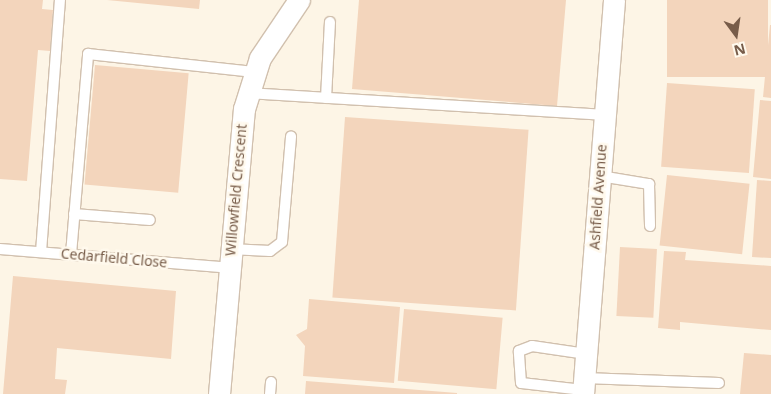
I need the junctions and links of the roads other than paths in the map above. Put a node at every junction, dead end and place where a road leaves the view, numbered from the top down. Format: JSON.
{"nodes":[{"id":1,"x":60,"y":0,"type":"edge"},
{"id":2,"x":299,"y":0,"type":"edge"},
{"id":3,"x":614,"y":0,"type":"edge"},
{"id":4,"x":330,"y":22,"type":"dead end"},
{"id":5,"x":254,"y":72,"type":"junction"},
{"id":6,"x":248,"y":93,"type":"junction"},
{"id":7,"x":326,"y":98,"type":"junction"},
{"id":8,"x":605,"y":115,"type":"junction"},
{"id":9,"x":291,"y":136,"type":"dead end"},
{"id":10,"x":600,"y":176,"type":"junction"},
{"id":11,"x":74,"y":214,"type":"junction"},
{"id":12,"x":150,"y":220,"type":"dead end"},
{"id":13,"x":650,"y":226,"type":"dead end"},
{"id":14,"x":0,"y":249,"type":"edge"},
{"id":15,"x":41,"y":252,"type":"junction"},
{"id":16,"x":71,"y":254,"type":"junction"},
{"id":17,"x":229,"y":258,"type":"junction"},
{"id":18,"x":586,"y":354,"type":"junction"},
{"id":19,"x":270,"y":382,"type":"dead end"},
{"id":20,"x":719,"y":383,"type":"dead end"},
{"id":21,"x":583,"y":387,"type":"edge"},
{"id":22,"x":219,"y":394,"type":"edge"},
{"id":23,"x":270,"y":394,"type":"edge"}],
"edges":[{"from":1,"to":15,"type":"lane"},
{"from":2,"to":5,"type":"street","name":"Willowfield Crescent"},
{"from":3,"to":8,"type":"street","name":"Ashfield Avenue"},
{"from":4,"to":7,"type":"lane"},
{"from":5,"to":6,"type":"street","name":"Willowfield Crescent"},
{"from":5,"to":11,"type":"lane"},
{"from":6,"to":7,"type":"lane"},
{"from":6,"to":17,"type":"street","name":"Willowfield Crescent"},
{"from":7,"to":8,"type":"lane"},
{"from":8,"to":10,"type":"street","name":"Ashfield Avenue"},
{"from":9,"to":17,"type":"lane","name":"Cedarfield Close"},
{"from":10,"to":13,"type":"lane"},
{"from":10,"to":18,"type":"street","name":"Ashfield Avenue"},
{"from":11,"to":12,"type":"lane"},
{"from":11,"to":16,"type":"lane"},
{"from":14,"to":15,"type":"lane","name":"Cedarfield Close"},
{"from":15,"to":16,"type":"lane","name":"Cedarfield Close"},
{"from":16,"to":17,"type":"lane","name":"Cedarfield Close"},
{"from":17,"to":22,"type":"street","name":"Willowfield Crescent"},
{"from":18,"to":21,"type":"street","name":"Ashfield Avenue"},
{"from":18,"to":21,"type":"lane"},
{"from":19,"to":23,"type":"lane"},
{"from":20,"to":21,"type":"lane"}]}
